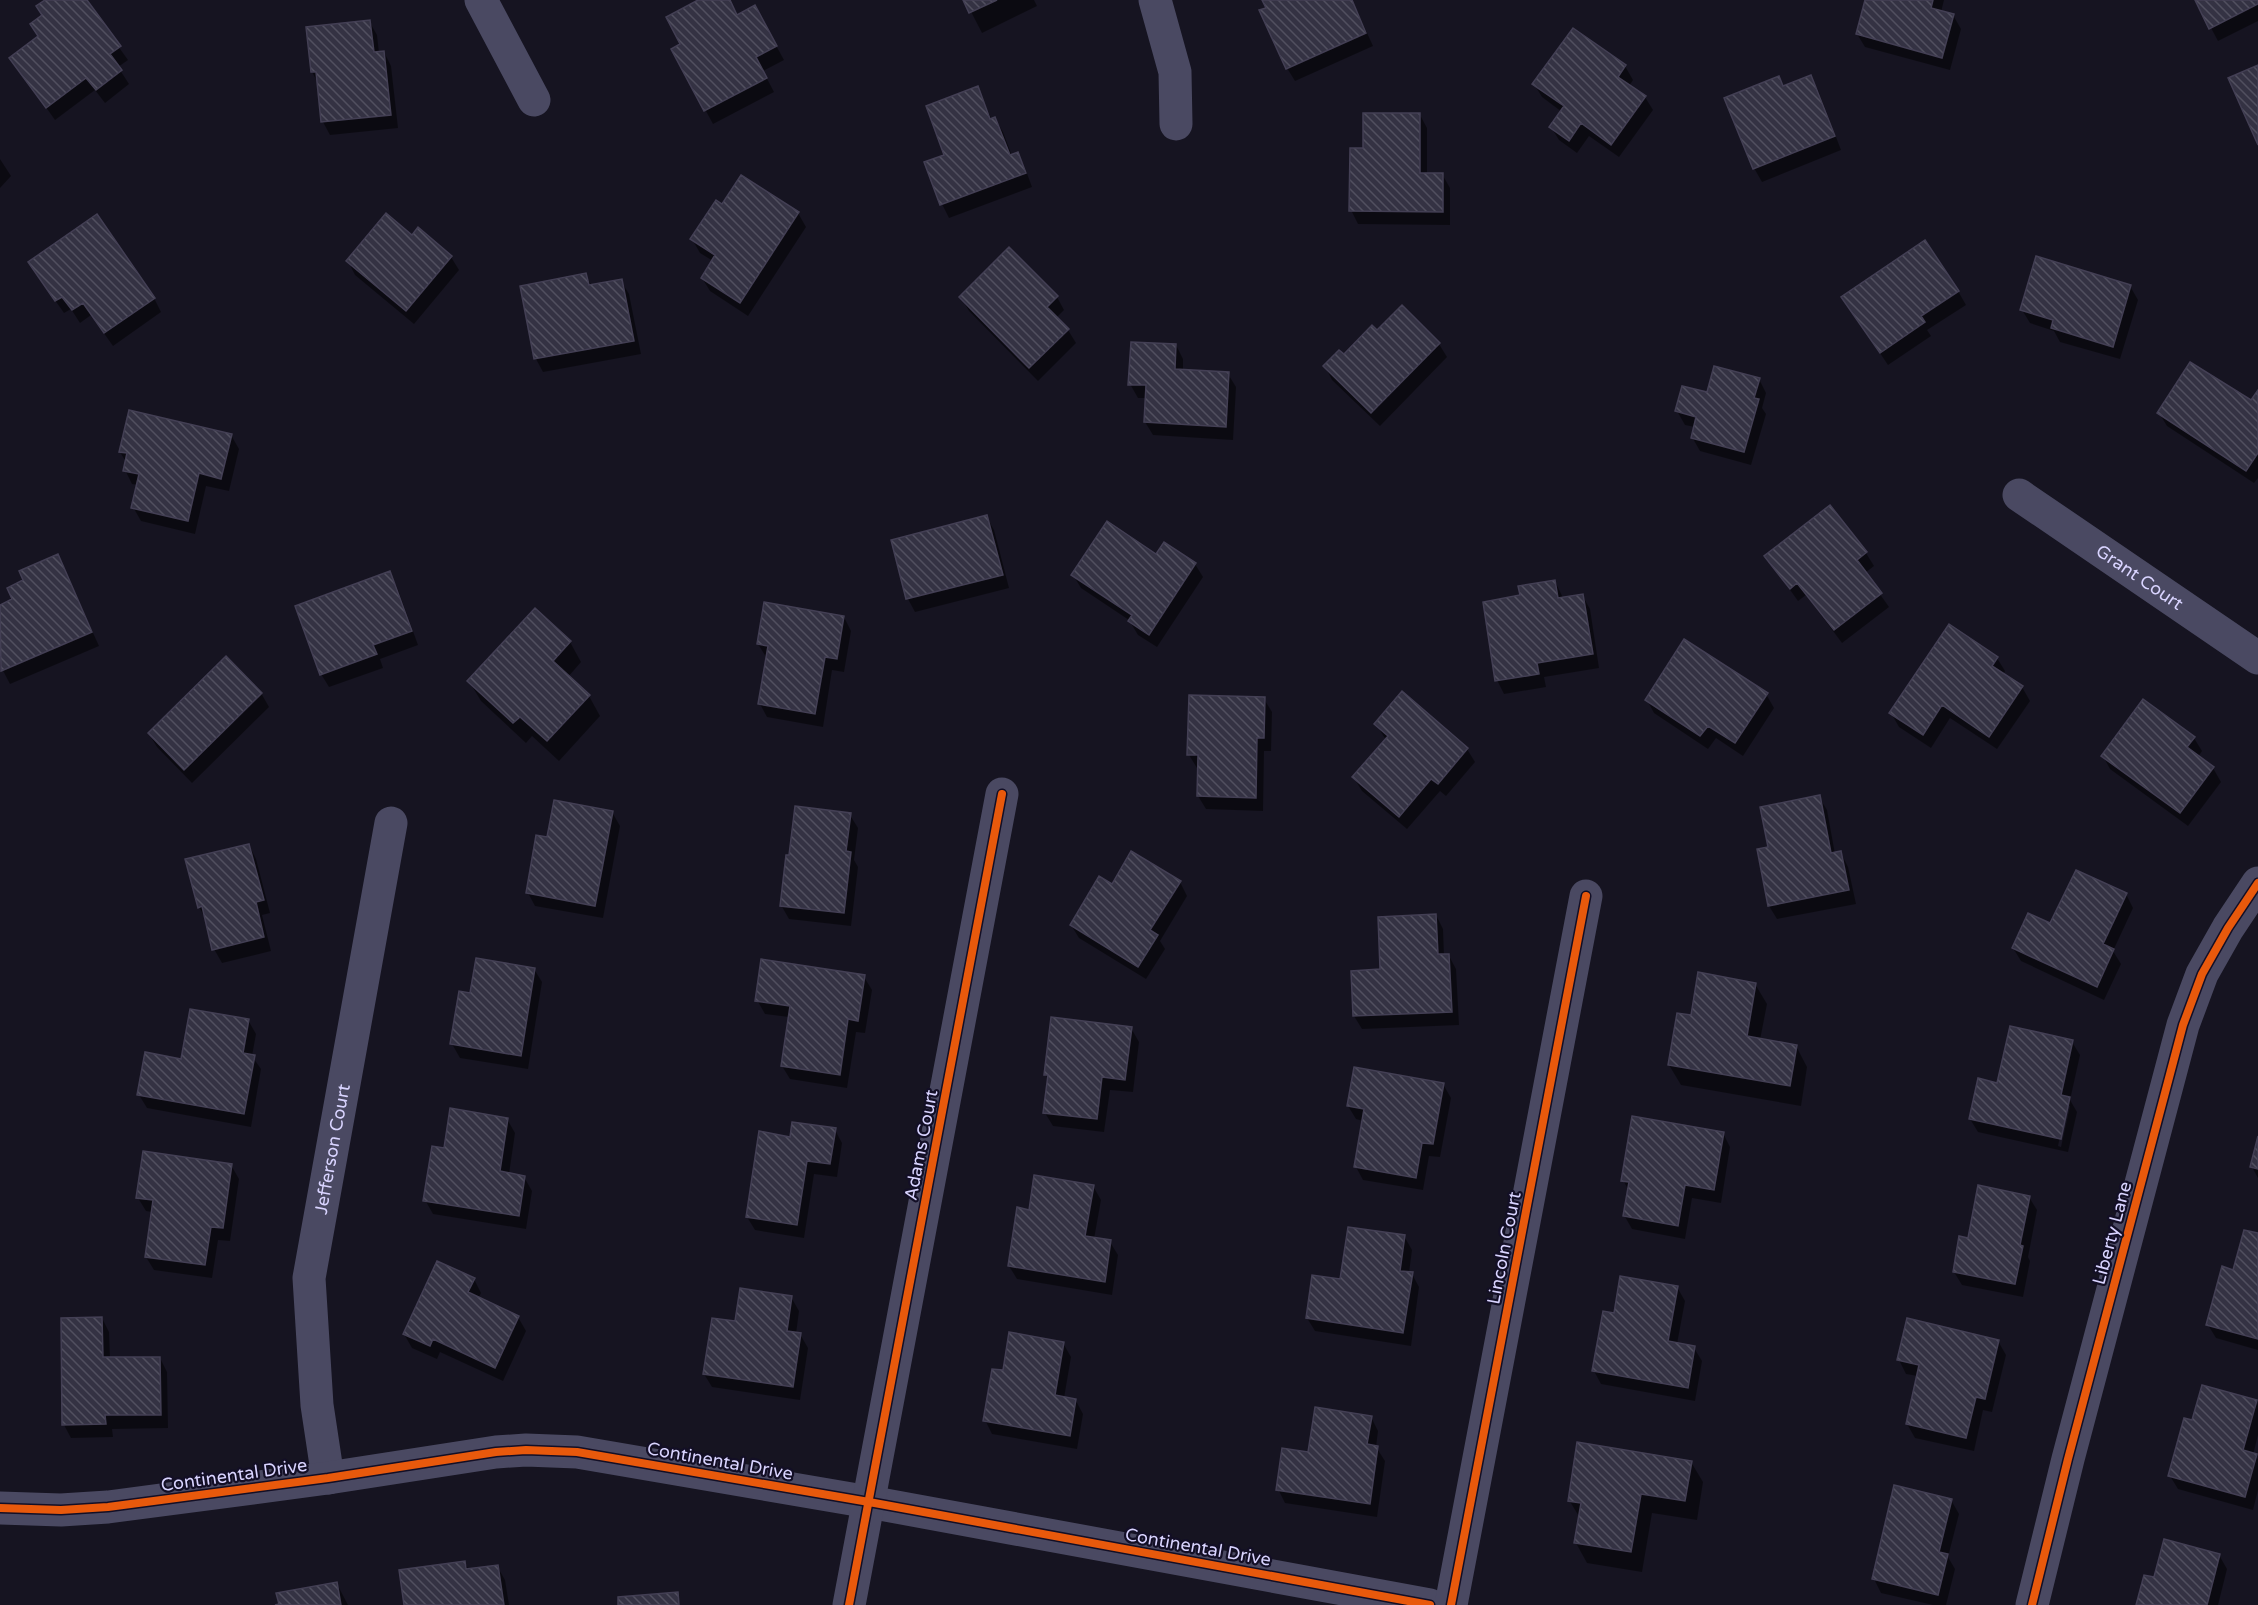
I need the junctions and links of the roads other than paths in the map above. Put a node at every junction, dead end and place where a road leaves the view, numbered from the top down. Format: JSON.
{"nodes":[{"id":1,"x":481,"y":0,"type":"edge"},
{"id":2,"x":1155,"y":0,"type":"edge"},
{"id":3,"x":534,"y":100,"type":"dead end"},
{"id":4,"x":1176,"y":124,"type":"dead end"},
{"id":5,"x":2019,"y":495,"type":"dead end"},
{"id":6,"x":2258,"y":658,"type":"edge"},
{"id":7,"x":1002,"y":794,"type":"dead end"},
{"id":8,"x":391,"y":823,"type":"dead end"},
{"id":9,"x":2258,"y":883,"type":"edge"},
{"id":10,"x":1586,"y":896,"type":"dead end"},
{"id":11,"x":328,"y":1478,"type":"junction"},
{"id":12,"x":869,"y":1502,"type":"junction"},
{"id":13,"x":0,"y":1508,"type":"edge"},
{"id":14,"x":849,"y":1605,"type":"edge"},
{"id":15,"x":1430,"y":1605,"type":"edge"},
{"id":16,"x":1451,"y":1605,"type":"edge"},
{"id":17,"x":2032,"y":1605,"type":"edge"}],
"edges":[{"from":1,"to":3,"type":"street"},
{"from":2,"to":4,"type":"street"},
{"from":5,"to":6,"type":"street","name":"Grant Court"},
{"from":7,"to":12,"type":"street","name":"Adams Court"},
{"from":8,"to":11,"type":"street","name":"Jefferson Court"},
{"from":9,"to":17,"type":"street","name":"Liberty Lane"},
{"from":10,"to":16,"type":"street","name":"Lincoln Court"},
{"from":11,"to":12,"type":"street","name":"Continental Drive"},
{"from":11,"to":13,"type":"street","name":"Continental Drive"},
{"from":12,"to":14,"type":"street","name":"Adams Court"},
{"from":12,"to":15,"type":"street","name":"Continental Drive"}]}
